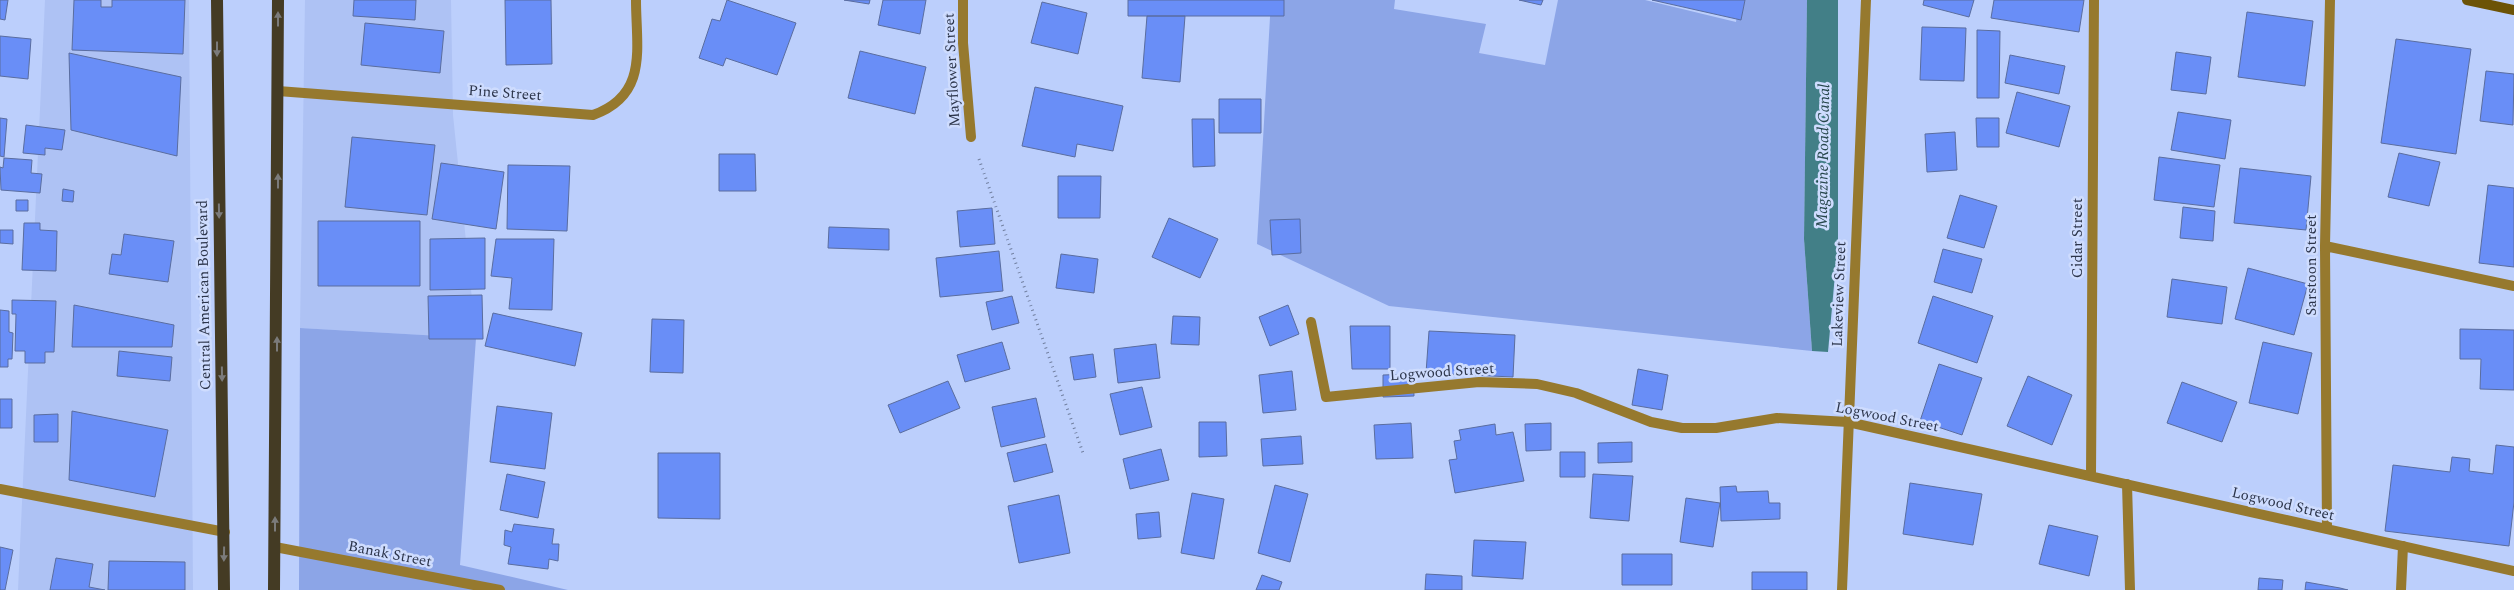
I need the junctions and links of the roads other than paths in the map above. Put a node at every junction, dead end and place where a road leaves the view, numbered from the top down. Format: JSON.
{"nodes":[{"id":1,"x":217,"y":0,"type":"edge"},
{"id":2,"x":278,"y":0,"type":"edge"},
{"id":3,"x":636,"y":0,"type":"edge"},
{"id":4,"x":963,"y":0,"type":"edge"},
{"id":5,"x":1866,"y":0,"type":"edge"},
{"id":6,"x":2094,"y":0,"type":"edge"},
{"id":7,"x":2330,"y":0,"type":"edge"},
{"id":8,"x":2467,"y":0,"type":"edge"},
{"id":9,"x":2514,"y":10,"type":"edge"},
{"id":10,"x":278,"y":91,"type":"junction"},
{"id":11,"x":971,"y":138,"type":"road end"},
{"id":12,"x":2325,"y":246,"type":"junction"},
{"id":13,"x":2514,"y":286,"type":"edge"},
{"id":14,"x":1311,"y":322,"type":"dead end"},
{"id":15,"x":1848,"y":422,"type":"junction"},
{"id":16,"x":2091,"y":476,"type":"junction"},
{"id":17,"x":2127,"y":484,"type":"junction"},
{"id":18,"x":0,"y":489,"type":"edge"},
{"id":19,"x":2327,"y":529,"type":"junction"},
{"id":20,"x":225,"y":532,"type":"junction"},
{"id":21,"x":2403,"y":546,"type":"junction"},
{"id":22,"x":275,"y":547,"type":"junction"},
{"id":23,"x":2514,"y":571,"type":"edge"},
{"id":24,"x":456,"y":586,"type":"edge"},
{"id":25,"x":224,"y":590,"type":"edge"},
{"id":26,"x":274,"y":590,"type":"edge"},
{"id":27,"x":500,"y":590,"type":"edge"},
{"id":28,"x":1842,"y":590,"type":"edge"},
{"id":29,"x":2130,"y":590,"type":"edge"},
{"id":30,"x":2401,"y":590,"type":"edge"}],
"edges":[{"from":1,"to":20,"type":"main road","name":"Central American Boulevard","one_way":true},
{"from":10,"to":2,"type":"main road","one_way":true},
{"from":3,"to":10,"type":"street","name":"Pine Street"},
{"from":4,"to":11,"type":"street","name":"Mayflower Street"},
{"from":5,"to":15,"type":"street","name":"Lakeview Street"},
{"from":6,"to":16,"type":"street","name":"Cidar Street"},
{"from":7,"to":12,"type":"street","name":"Sarstoon Street"},
{"from":8,"to":9,"type":"main road"},
{"from":22,"to":10,"type":"main road","one_way":true},
{"from":12,"to":13,"type":"street"},
{"from":12,"to":19,"type":"street","name":"Sarstoon Street"},
{"from":14,"to":15,"type":"street","name":"Logwood Street"},
{"from":15,"to":16,"type":"street","name":"Logwood Street"},
{"from":15,"to":28,"type":"street","name":"Lakeview Street"},
{"from":16,"to":17,"type":"street","name":"Logwood Street"},
{"from":17,"to":19,"type":"street","name":"Logwood Street"},
{"from":17,"to":29,"type":"street"},
{"from":18,"to":20,"type":"street"},
{"from":19,"to":21,"type":"street","name":"Logwood Street"},
{"from":20,"to":25,"type":"main road","name":"Central American Boulevard","one_way":true},
{"from":21,"to":23,"type":"street","name":"Logwood Street"},
{"from":21,"to":30,"type":"street"},
{"from":22,"to":24,"type":"street","name":"Banak Street"},
{"from":22,"to":26,"type":"main road"},
{"from":24,"to":27,"type":"street","name":"Banak Street"}]}
